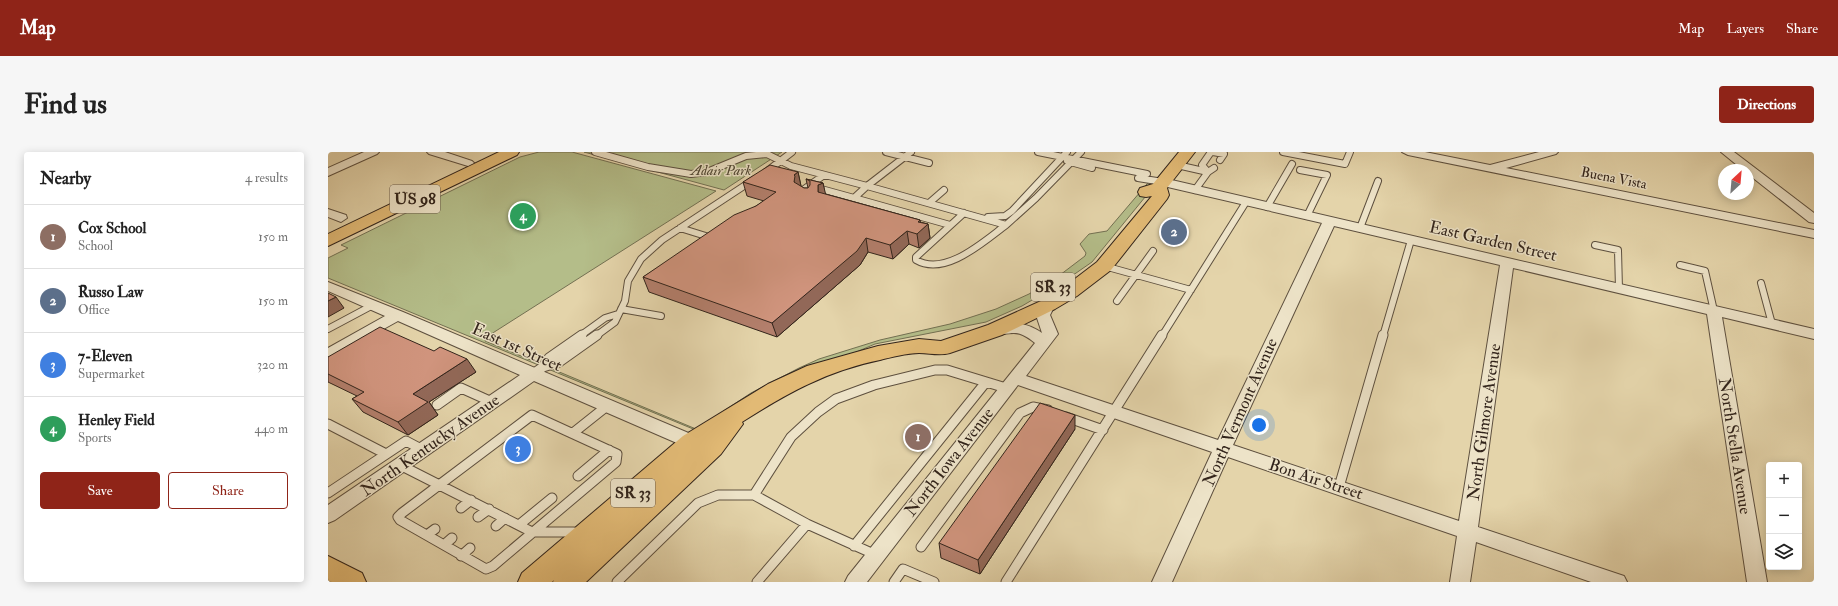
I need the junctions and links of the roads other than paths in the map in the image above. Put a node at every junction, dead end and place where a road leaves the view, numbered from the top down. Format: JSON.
{"nodes":[{"id":1,"x":373,"y":152,"type":"edge"},
{"id":2,"x":433,"y":152,"type":"edge"},
{"id":3,"x":492,"y":152,"type":"edge"},
{"id":4,"x":511,"y":152,"type":"edge"},
{"id":5,"x":595,"y":152,"type":"edge"},
{"id":6,"x":792,"y":152,"type":"edge"},
{"id":7,"x":886,"y":152,"type":"edge"},
{"id":8,"x":911,"y":152,"type":"edge"},
{"id":9,"x":1038,"y":152,"type":"edge"},
{"id":10,"x":1067,"y":152,"type":"edge"},
{"id":11,"x":1082,"y":152,"type":"edge"},
{"id":12,"x":1187,"y":152,"type":"edge"},
{"id":13,"x":1212,"y":152,"type":"edge"},
{"id":14,"x":1283,"y":152,"type":"edge"},
{"id":15,"x":1350,"y":152,"type":"edge"},
{"id":16,"x":1408,"y":152,"type":"edge"},
{"id":17,"x":1552,"y":152,"type":"edge"},
{"id":18,"x":1727,"y":152,"type":"edge"},
{"id":19,"x":1089,"y":156,"type":"dead end"},
{"id":20,"x":905,"y":157,"type":"junction"},
{"id":21,"x":1061,"y":158,"type":"junction"},
{"id":22,"x":1220,"y":160,"type":"dead end"},
{"id":23,"x":781,"y":161,"type":"junction"},
{"id":24,"x":1073,"y":161,"type":"junction"},
{"id":25,"x":468,"y":163,"type":"junction"},
{"id":26,"x":929,"y":163,"type":"dead end"},
{"id":27,"x":1292,"y":164,"type":"dead end"},
{"id":28,"x":1177,"y":165,"type":"junction"},
{"id":29,"x":1214,"y":168,"type":"dead end"},
{"id":30,"x":1492,"y":169,"type":"junction"},
{"id":31,"x":1300,"y":170,"type":"dead end"},
{"id":32,"x":328,"y":172,"type":"edge"},
{"id":33,"x":1208,"y":172,"type":"junction"},
{"id":34,"x":824,"y":175,"type":"junction"},
{"id":35,"x":1156,"y":181,"type":"junction"},
{"id":36,"x":1378,"y":181,"type":"dead end"},
{"id":37,"x":810,"y":186,"type":"junction"},
{"id":38,"x":867,"y":186,"type":"junction"},
{"id":39,"x":944,"y":190,"type":"dead end"},
{"id":40,"x":1195,"y":190,"type":"junction"},
{"id":41,"x":809,"y":196,"type":"edge"},
{"id":42,"x":854,"y":198,"type":"junction"},
{"id":43,"x":1246,"y":202,"type":"junction"},
{"id":44,"x":846,"y":203,"type":"edge"},
{"id":45,"x":929,"y":203,"type":"junction"},
{"id":46,"x":1267,"y":207,"type":"junction"},
{"id":47,"x":964,"y":213,"type":"junction"},
{"id":48,"x":1307,"y":216,"type":"junction"},
{"id":49,"x":981,"y":217,"type":"junction"},
{"id":50,"x":332,"y":218,"type":"edge"},
{"id":51,"x":1814,"y":219,"type":"edge"},
{"id":52,"x":1329,"y":222,"type":"junction"},
{"id":53,"x":1006,"y":225,"type":"junction"},
{"id":54,"x":950,"y":226,"type":"junction"},
{"id":55,"x":680,"y":228,"type":"junction"},
{"id":56,"x":1360,"y":228,"type":"junction"},
{"id":57,"x":1814,"y":234,"type":"edge"},
{"id":58,"x":328,"y":236,"type":"edge"},
{"id":59,"x":328,"y":240,"type":"edge"},
{"id":60,"x":1411,"y":240,"type":"junction"},
{"id":61,"x":696,"y":245,"type":"edge"},
{"id":62,"x":1595,"y":245,"type":"dead end"},
{"id":63,"x":1153,"y":251,"type":"dead end"},
{"id":64,"x":1507,"y":263,"type":"junction"},
{"id":65,"x":1680,"y":265,"type":"dead end"},
{"id":66,"x":1104,"y":266,"type":"junction"},
{"id":67,"x":1136,"y":275,"type":"junction"},
{"id":68,"x":1761,"y":283,"type":"dead end"},
{"id":69,"x":328,"y":286,"type":"edge"},
{"id":70,"x":1619,"y":289,"type":"junction"},
{"id":71,"x":1191,"y":290,"type":"junction"},
{"id":72,"x":1117,"y":301,"type":"dead end"},
{"id":73,"x":373,"y":305,"type":"junction"},
{"id":74,"x":1048,"y":305,"type":"junction"},
{"id":75,"x":620,"y":311,"type":"junction"},
{"id":76,"x":1714,"y":311,"type":"junction"},
{"id":77,"x":398,"y":315,"type":"junction"},
{"id":78,"x":661,"y":316,"type":"dead end"},
{"id":79,"x":1772,"y":324,"type":"junction"},
{"id":80,"x":328,"y":329,"type":"edge"},
{"id":81,"x":995,"y":330,"type":"junction"},
{"id":82,"x":1814,"y":334,"type":"edge"},
{"id":83,"x":1043,"y":342,"type":"junction"},
{"id":84,"x":919,"y":346,"type":"junction"},
{"id":85,"x":328,"y":355,"type":"edge"},
{"id":86,"x":538,"y":371,"type":"junction"},
{"id":87,"x":986,"y":382,"type":"junction"},
{"id":88,"x":1010,"y":383,"type":"junction"},
{"id":89,"x":492,"y":402,"type":"junction"},
{"id":90,"x":437,"y":404,"type":"dead end"},
{"id":91,"x":607,"y":406,"type":"junction"},
{"id":92,"x":1115,"y":412,"type":"junction"},
{"id":93,"x":740,"y":413,"type":"junction"},
{"id":94,"x":331,"y":429,"type":"edge"},
{"id":95,"x":1103,"y":430,"type":"junction"},
{"id":96,"x":573,"y":433,"type":"junction"},
{"id":97,"x":692,"y":442,"type":"junction"},
{"id":98,"x":1223,"y":448,"type":"junction"},
{"id":99,"x":423,"y":450,"type":"junction"},
{"id":100,"x":609,"y":450,"type":"junction"},
{"id":101,"x":386,"y":454,"type":"junction"},
{"id":102,"x":400,"y":465,"type":"junction"},
{"id":103,"x":366,"y":468,"type":"junction"},
{"id":104,"x":385,"y":476,"type":"junction"},
{"id":105,"x":578,"y":476,"type":"dead end"},
{"id":106,"x":440,"y":484,"type":"junction"},
{"id":107,"x":1339,"y":487,"type":"junction"},
{"id":108,"x":328,"y":494,"type":"edge"},
{"id":109,"x":754,"y":495,"type":"junction"},
{"id":110,"x":552,"y":498,"type":"dead end"},
{"id":111,"x":471,"y":500,"type":"junction"},
{"id":112,"x":345,"y":504,"type":"junction"},
{"id":113,"x":461,"y":508,"type":"dead end"},
{"id":114,"x":489,"y":509,"type":"junction"},
{"id":115,"x":328,"y":515,"type":"edge"},
{"id":116,"x":478,"y":517,"type":"dead end"},
{"id":117,"x":506,"y":518,"type":"junction"},
{"id":118,"x":807,"y":524,"type":"junction"},
{"id":119,"x":519,"y":525,"type":"junction"},
{"id":120,"x":496,"y":526,"type":"dead end"},
{"id":121,"x":435,"y":529,"type":"dead end"},
{"id":122,"x":532,"y":532,"type":"junction"},
{"id":123,"x":1468,"y":532,"type":"junction"},
{"id":124,"x":427,"y":536,"type":"junction"},
{"id":125,"x":584,"y":536,"type":"junction"},
{"id":126,"x":452,"y":538,"type":"dead end"},
{"id":127,"x":444,"y":545,"type":"junction"},
{"id":128,"x":854,"y":546,"type":"junction"},
{"id":129,"x":921,"y":547,"type":"dead end"},
{"id":130,"x":470,"y":548,"type":"dead end"},
{"id":131,"x":461,"y":556,"type":"junction"},
{"id":132,"x":876,"y":556,"type":"junction"},
{"id":133,"x":328,"y":568,"type":"edge"},
{"id":134,"x":352,"y":582,"type":"edge"},
{"id":135,"x":532,"y":582,"type":"edge"},
{"id":136,"x":567,"y":582,"type":"edge"},
{"id":137,"x":617,"y":582,"type":"edge"},
{"id":138,"x":757,"y":582,"type":"edge"},
{"id":139,"x":855,"y":582,"type":"edge"},
{"id":140,"x":894,"y":582,"type":"edge"},
{"id":141,"x":934,"y":582,"type":"edge"},
{"id":142,"x":1006,"y":582,"type":"edge"},
{"id":143,"x":1162,"y":582,"type":"edge"},
{"id":144,"x":1460,"y":582,"type":"edge"},
{"id":145,"x":1617,"y":582,"type":"edge"},
{"id":146,"x":1757,"y":582,"type":"edge"}],
"edges":[{"from":1,"to":32,"type":"street"},
{"from":2,"to":25,"type":"street"},
{"from":3,"to":25,"type":"main road","number":"US 98"},
{"from":4,"to":59,"type":"main road","number":"US 98"},
{"from":5,"to":23,"type":"lane"},
{"from":6,"to":23,"type":"lane"},
{"from":7,"to":20,"type":"lane"},
{"from":8,"to":20,"type":"lane"},
{"from":9,"to":21,"type":"lane"},
{"from":10,"to":21,"type":"lane"},
{"from":11,"to":24,"type":"lane"},
{"from":12,"to":28,"type":"main road","number":"SR 33"},
{"from":13,"to":22,"type":"lane"},
{"from":13,"to":33,"type":"lane"},
{"from":14,"to":15,"type":"lane"},
{"from":16,"to":30,"type":"street","name":"Buena Vista"},
{"from":17,"to":30,"type":"street"},
{"from":18,"to":51,"type":"street"},
{"from":19,"to":35,"type":"lane"},
{"from":20,"to":26,"type":"lane"},
{"from":20,"to":38,"type":"lane"},
{"from":21,"to":24,"type":"lane"},
{"from":21,"to":49,"type":"lane"},
{"from":23,"to":34,"type":"lane"},
{"from":23,"to":55,"type":"lane"},
{"from":24,"to":35,"type":"lane"},
{"from":24,"to":35,"type":"lane"},
{"from":24,"to":53,"type":"lane"},
{"from":25,"to":50,"type":"main road","number":"US 98"},
{"from":25,"to":58,"type":"main road"},
{"from":27,"to":46,"type":"lane"},
{"from":28,"to":33,"type":"lane"},
{"from":28,"to":35,"type":"main road","number":"SR 33"},
{"from":29,"to":33,"type":"lane"},
{"from":30,"to":57,"type":"street","name":"Buena Vista"},
{"from":31,"to":48,"type":"lane"},
{"from":33,"to":40,"type":"lane"},
{"from":34,"to":37,"type":"lane"},
{"from":34,"to":38,"type":"lane"},
{"from":35,"to":40,"type":"street","name":"East Garden Street"},
{"from":35,"to":66,"type":"main road","number":"SR 33"},
{"from":35,"to":84,"type":"main road","number":"SR 33"},
{"from":36,"to":56,"type":"lane"},
{"from":37,"to":41,"type":"lane"},
{"from":37,"to":42,"type":"lane"},
{"from":38,"to":42,"type":"lane"},
{"from":38,"to":45,"type":"lane"},
{"from":39,"to":45,"type":"lane"},
{"from":40,"to":43,"type":"street","name":"East Garden Street"},
{"from":42,"to":44,"type":"lane"},
{"from":42,"to":54,"type":"lane"},
{"from":43,"to":46,"type":"street","name":"East Garden Street"},
{"from":43,"to":71,"type":"lane"},
{"from":45,"to":47,"type":"lane"},
{"from":46,"to":48,"type":"street","name":"East Garden Street"},
{"from":47,"to":49,"type":"lane"},
{"from":47,"to":54,"type":"lane"},
{"from":48,"to":52,"type":"street","name":"East Garden Street"},
{"from":49,"to":53,"type":"lane"},
{"from":52,"to":56,"type":"street","name":"East Garden Street"},
{"from":52,"to":98,"type":"street","name":"North Vermont Avenue"},
{"from":53,"to":54,"type":"lane"},
{"from":55,"to":61,"type":"lane"},
{"from":55,"to":75,"type":"lane"},
{"from":56,"to":60,"type":"street","name":"East Garden Street"},
{"from":60,"to":64,"type":"street","name":"East Garden Street"},
{"from":60,"to":107,"type":"lane"},
{"from":62,"to":70,"type":"lane"},
{"from":63,"to":67,"type":"lane"},
{"from":64,"to":70,"type":"street","name":"East Garden Street"},
{"from":64,"to":123,"type":"street","name":"North Gilmore Avenue"},
{"from":65,"to":76,"type":"lane"},
{"from":66,"to":67,"type":"lane"},
{"from":66,"to":74,"type":"main road","number":"SR 33"},
{"from":67,"to":71,"type":"lane"},
{"from":67,"to":72,"type":"lane"},
{"from":68,"to":79,"type":"lane"},
{"from":69,"to":73,"type":"street","name":"East 1st Street"},
{"from":70,"to":76,"type":"street","name":"East Garden Street"},
{"from":71,"to":92,"type":"lane"},
{"from":73,"to":77,"type":"street","name":"East 1st Street"},
{"from":73,"to":80,"type":"lane"},
{"from":74,"to":81,"type":"main road","number":"SR 33"},
{"from":74,"to":83,"type":"street","name":"North Iowa Avenue"},
{"from":75,"to":78,"type":"lane"},
{"from":75,"to":86,"type":"lane"},
{"from":76,"to":79,"type":"street","name":"East Garden Street"},
{"from":76,"to":146,"type":"street","name":"North Stella Avenue"},
{"from":77,"to":85,"type":"street"},
{"from":77,"to":86,"type":"street","name":"East 1st Street"},
{"from":79,"to":82,"type":"street","name":"East Garden Street"},
{"from":81,"to":83,"type":"street"},
{"from":81,"to":84,"type":"main road","number":"SR 33"},
{"from":83,"to":88,"type":"street","name":"North Iowa Avenue"},
{"from":84,"to":93,"type":"main road","number":"SR 33"},
{"from":86,"to":89,"type":"street","name":"North Kentucky Avenue"},
{"from":86,"to":91,"type":"street","name":"East 1st Street"},
{"from":87,"to":88,"type":"lane"},
{"from":87,"to":109,"type":"lane"},
{"from":87,"to":128,"type":"lane"},
{"from":88,"to":92,"type":"street","name":"Bon Air Street"},
{"from":88,"to":132,"type":"street","name":"North Iowa Avenue"},
{"from":89,"to":90,"type":"lane"},
{"from":89,"to":99,"type":"street","name":"North Kentucky Avenue"},
{"from":91,"to":96,"type":"lane"},
{"from":91,"to":97,"type":"street","name":"East 1st Street"},
{"from":92,"to":95,"type":"lane"},
{"from":92,"to":98,"type":"street","name":"Bon Air Street"},
{"from":93,"to":97,"type":"main road","number":"SR 33"},
{"from":93,"to":136,"type":"main road","number":"SR 33"},
{"from":94,"to":101,"type":"lane"},
{"from":95,"to":129,"type":"lane"},
{"from":95,"to":142,"type":"lane"},
{"from":96,"to":100,"type":"lane"},
{"from":96,"to":106,"type":"lane"},
{"from":97,"to":125,"type":"main road","number":"SR 33"},
{"from":98,"to":107,"type":"street","name":"Bon Air Street"},
{"from":98,"to":143,"type":"street","name":"North Vermont Avenue"},
{"from":99,"to":101,"type":"lane"},
{"from":99,"to":102,"type":"street","name":"North Kentucky Avenue"},
{"from":100,"to":105,"type":"lane"},
{"from":100,"to":122,"type":"lane"},
{"from":101,"to":103,"type":"lane"},
{"from":102,"to":104,"type":"street","name":"North Kentucky Avenue"},
{"from":102,"to":106,"type":"lane"},
{"from":103,"to":104,"type":"lane"},
{"from":103,"to":108,"type":"lane"},
{"from":104,"to":112,"type":"street","name":"North Kentucky Avenue"},
{"from":106,"to":111,"type":"lane"},
{"from":106,"to":124,"type":"lane"},
{"from":107,"to":123,"type":"street","name":"Bon Air Street"},
{"from":108,"to":112,"type":"lane"},
{"from":109,"to":118,"type":"lane"},
{"from":109,"to":137,"type":"lane"},
{"from":110,"to":119,"type":"lane"},
{"from":111,"to":113,"type":"lane"},
{"from":111,"to":114,"type":"lane"},
{"from":112,"to":115,"type":"street","name":"North Kentucky Avenue"},
{"from":114,"to":116,"type":"lane"},
{"from":114,"to":117,"type":"lane"},
{"from":117,"to":119,"type":"lane"},
{"from":117,"to":120,"type":"lane"},
{"from":118,"to":128,"type":"lane"},
{"from":118,"to":138,"type":"lane"},
{"from":119,"to":122,"type":"lane"},
{"from":121,"to":124,"type":"lane"},
{"from":122,"to":125,"type":"lane"},
{"from":122,"to":131,"type":"lane"},
{"from":123,"to":144,"type":"street","name":"North Gilmore Avenue"},
{"from":123,"to":145,"type":"street","name":"Bon Air Street"},
{"from":124,"to":127,"type":"lane"},
{"from":125,"to":135,"type":"main road","number":"SR 33"},
{"from":126,"to":127,"type":"lane"},
{"from":127,"to":131,"type":"lane"},
{"from":128,"to":132,"type":"lane"},
{"from":130,"to":131,"type":"lane"},
{"from":132,"to":139,"type":"street","name":"North Iowa Avenue"},
{"from":133,"to":134,"type":"main road"},
{"from":140,"to":141,"type":"lane"}]}
